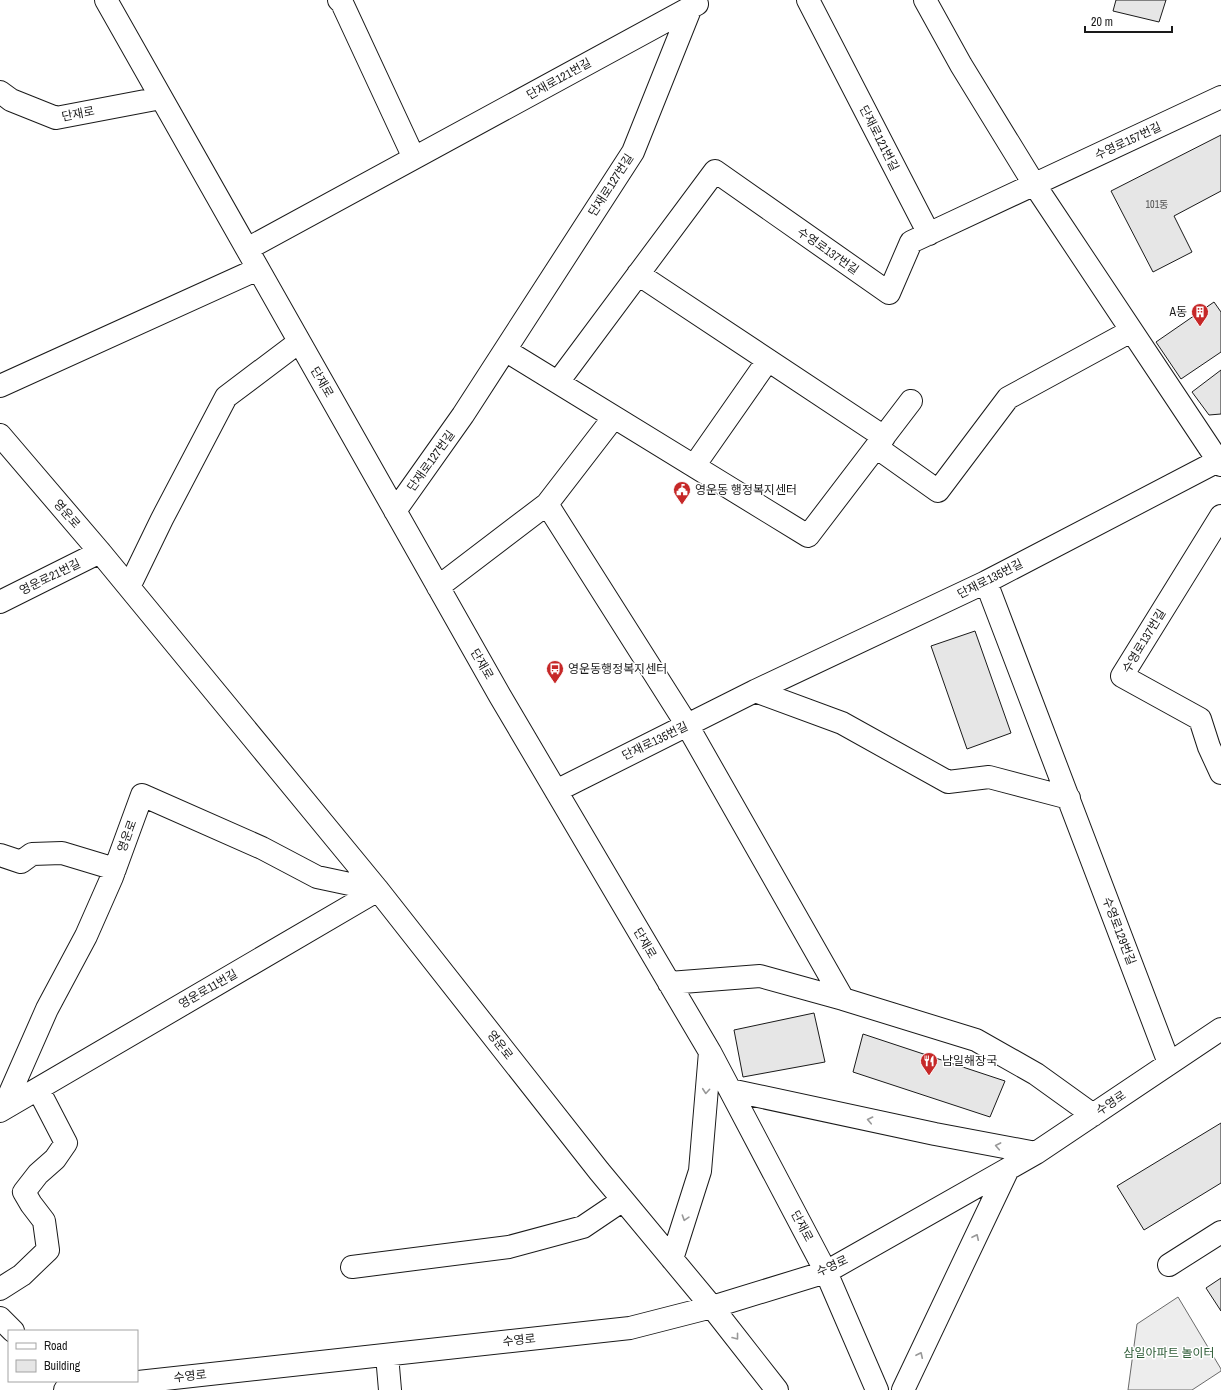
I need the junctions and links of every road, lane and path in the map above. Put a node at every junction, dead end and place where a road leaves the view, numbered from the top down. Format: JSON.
{"nodes":[{"id":1,"x":339,"y":0,"type":"edge"},
{"id":2,"x":808,"y":0,"type":"edge"},
{"id":3,"x":926,"y":0,"type":"edge"},
{"id":4,"x":113,"y":2,"type":"edge"},
{"id":5,"x":698,"y":4,"type":"edge"},
{"id":6,"x":0,"y":92,"type":"edge"},
{"id":7,"x":1221,"y":97,"type":"edge"},
{"id":8,"x":161,"y":98,"type":"junction"},
{"id":9,"x":414,"y":158,"type":"junction"},
{"id":10,"x":1034,"y":184,"type":"junction"},
{"id":11,"x":929,"y":234,"type":"junction"},
{"id":12,"x":247,"y":249,"type":"junction"},
{"id":13,"x":258,"y":269,"type":"junction"},
{"id":14,"x":638,"y":274,"type":"junction"},
{"id":15,"x":1131,"y":331,"type":"junction"},
{"id":16,"x":299,"y":342,"type":"junction"},
{"id":17,"x":505,"y":350,"type":"junction"},
{"id":18,"x":768,"y":360,"type":"junction"},
{"id":19,"x":558,"y":382,"type":"junction"},
{"id":20,"x":0,"y":386,"type":"edge"},
{"id":21,"x":911,"y":401,"type":"dead end"},
{"id":22,"x":614,"y":417,"type":"junction"},
{"id":23,"x":0,"y":435,"type":"edge"},
{"id":24,"x":880,"y":442,"type":"junction"},
{"id":25,"x":1220,"y":461,"type":"edge"},
{"id":26,"x":694,"y":466,"type":"junction"},
{"id":27,"x":547,"y":504,"type":"junction"},
{"id":28,"x":395,"y":511,"type":"junction"},
{"id":29,"x":1221,"y":516,"type":"edge"},
{"id":30,"x":100,"y":552,"type":"junction"},
{"id":31,"x":986,"y":582,"type":"junction"},
{"id":32,"x":130,"y":587,"type":"junction"},
{"id":33,"x":438,"y":587,"type":"junction"},
{"id":34,"x":0,"y":602,"type":"edge"},
{"id":35,"x":755,"y":691,"type":"junction"},
{"id":36,"x":687,"y":725,"type":"junction"},
{"id":37,"x":1215,"y":746,"type":"edge"},
{"id":38,"x":1221,"y":773,"type":"edge"},
{"id":39,"x":556,"y":790,"type":"junction"},
{"id":40,"x":1069,"y":798,"type":"junction"},
{"id":41,"x":0,"y":855,"type":"edge"},
{"id":42,"x":115,"y":869,"type":"junction"},
{"id":43,"x":378,"y":890,"type":"junction"},
{"id":44,"x":669,"y":983,"type":"junction"},
{"id":45,"x":842,"y":999,"type":"junction"},
{"id":46,"x":1221,"y":1028,"type":"edge"},
{"id":47,"x":710,"y":1052,"type":"junction"},
{"id":48,"x":1169,"y":1063,"type":"junction"},
{"id":49,"x":38,"y":1089,"type":"junction"},
{"id":50,"x":730,"y":1090,"type":"junction"},
{"id":51,"x":2,"y":1110,"type":"edge"},
{"id":52,"x":1093,"y":1115,"type":"junction"},
{"id":53,"x":1036,"y":1153,"type":"junction"},
{"id":54,"x":1008,"y":1169,"type":"junction"},
{"id":55,"x":624,"y":1200,"type":"junction"},
{"id":56,"x":1221,"y":1232,"type":"edge"},
{"id":57,"x":672,"y":1258,"type":"junction"},
{"id":58,"x":1169,"y":1265,"type":"dead end"},
{"id":59,"x":352,"y":1267,"type":"dead end"},
{"id":60,"x":826,"y":1272,"type":"junction"},
{"id":61,"x":0,"y":1289,"type":"edge"},
{"id":62,"x":712,"y":1307,"type":"junction"},
{"id":63,"x":0,"y":1318,"type":"edge"},
{"id":64,"x":11,"y":1330,"type":"edge"},
{"id":65,"x":387,"y":1355,"type":"junction"},
{"id":66,"x":138,"y":1380,"type":"edge"},
{"id":67,"x":115,"y":1382,"type":"edge"},
{"id":68,"x":65,"y":1387,"type":"edge"},
{"id":69,"x":390,"y":1390,"type":"edge"},
{"id":70,"x":776,"y":1390,"type":"edge"},
{"id":71,"x":877,"y":1390,"type":"edge"},
{"id":72,"x":903,"y":1390,"type":"edge"}],
"edges":[{"from":1,"to":9,"type":"street"},
{"from":2,"to":11,"type":"street","name":"단재로121번길"},
{"from":3,"to":10,"type":"street"},
{"from":4,"to":8,"type":"street","name":"단재로"},
{"from":5,"to":9,"type":"street","name":"단재로121번길"},
{"from":5,"to":17,"type":"street","name":"단재로127번길"},
{"from":6,"to":8,"type":"street","name":"단재로"},
{"from":7,"to":10,"type":"street","name":"수영로157번길"},
{"from":8,"to":12,"type":"street","name":"단재로"},
{"from":9,"to":12,"type":"street","name":"단재로121번길"},
{"from":10,"to":11,"type":"street","name":"수영로137번길"},
{"from":10,"to":15,"type":"street"},
{"from":11,"to":14,"type":"street","name":"수영로137번길"},
{"from":12,"to":13,"type":"street","name":"단재로"},
{"from":13,"to":16,"type":"street","name":"단재로"},
{"from":13,"to":20,"type":"street"},
{"from":14,"to":18,"type":"street"},
{"from":14,"to":19,"type":"street","name":"수영로137번길"},
{"from":15,"to":24,"type":"street"},
{"from":15,"to":25,"type":"street"},
{"from":16,"to":28,"type":"street","name":"단재로"},
{"from":16,"to":32,"type":"street"},
{"from":17,"to":19,"type":"street"},
{"from":17,"to":28,"type":"street","name":"단재로127번길"},
{"from":18,"to":24,"type":"street"},
{"from":18,"to":26,"type":"street"},
{"from":19,"to":22,"type":"street"},
{"from":21,"to":24,"type":"street"},
{"from":22,"to":26,"type":"street"},
{"from":22,"to":27,"type":"street"},
{"from":23,"to":30,"type":"street","name":"영운로"},
{"from":24,"to":26,"type":"street"},
{"from":25,"to":31,"type":"street","name":"단재로135번길"},
{"from":27,"to":33,"type":"street"},
{"from":27,"to":36,"type":"street"},
{"from":28,"to":33,"type":"street","name":"단재로"},
{"from":29,"to":37,"type":"street","name":"수영로137번길"},
{"from":30,"to":32,"type":"street","name":"영운로"},
{"from":30,"to":34,"type":"street","name":"영운로21번길"},
{"from":31,"to":35,"type":"street","name":"단재로135번길"},
{"from":31,"to":40,"type":"street","name":"수영로129번길"},
{"from":32,"to":43,"type":"street","name":"영운로"},
{"from":33,"to":39,"type":"street","name":"단재로"},
{"from":35,"to":36,"type":"street","name":"단재로135번길"},
{"from":35,"to":40,"type":"street"},
{"from":36,"to":39,"type":"street","name":"단재로135번길"},
{"from":36,"to":45,"type":"street"},
{"from":37,"to":38,"type":"street"},
{"from":39,"to":44,"type":"street","name":"단재로"},
{"from":40,"to":48,"type":"street","name":"수영로129번길"},
{"from":41,"to":42,"type":"street"},
{"from":42,"to":43,"type":"street","name":"영운로"},
{"from":42,"to":51,"type":"street","name":"영운로"},
{"from":43,"to":49,"type":"street","name":"영운로11번길"},
{"from":43,"to":55,"type":"street","name":"영운로"},
{"from":44,"to":45,"type":"street"},
{"from":44,"to":47,"type":"street","name":"단재로"},
{"from":45,"to":52,"type":"street"},
{"from":46,"to":48,"type":"street","name":"수영로"},
{"from":47,"to":50,"type":"street","name":"단재로"},
{"from":47,"to":57,"type":"street","one_way":true},
{"from":48,"to":52,"type":"street","name":"수영로"},
{"from":49,"to":51,"type":"street","name":"영운로11번길"},
{"from":49,"to":61,"type":"street"},
{"from":53,"to":50,"type":"street","one_way":true},
{"from":50,"to":60,"type":"street","name":"단재로"},
{"from":52,"to":53,"type":"street","name":"수영로"},
{"from":53,"to":54,"type":"street","name":"수영로"},
{"from":54,"to":60,"type":"street","name":"수영로"},
{"from":72,"to":54,"type":"street","one_way":true},
{"from":55,"to":57,"type":"street","name":"영운로"},
{"from":55,"to":59,"type":"street"},
{"from":56,"to":58,"type":"street"},
{"from":57,"to":62,"type":"street","name":"영운로"},
{"from":60,"to":62,"type":"street","name":"수영로"},
{"from":60,"to":71,"type":"street","name":"단재로"},
{"from":62,"to":65,"type":"street","name":"수영로"},
{"from":62,"to":70,"type":"street","name":"영운로","one_way":true},
{"from":63,"to":64,"type":"street"},
{"from":65,"to":66,"type":"street","name":"수영로"},
{"from":65,"to":69,"type":"street"},
{"from":67,"to":68,"type":"street","name":"수영로"}]}
